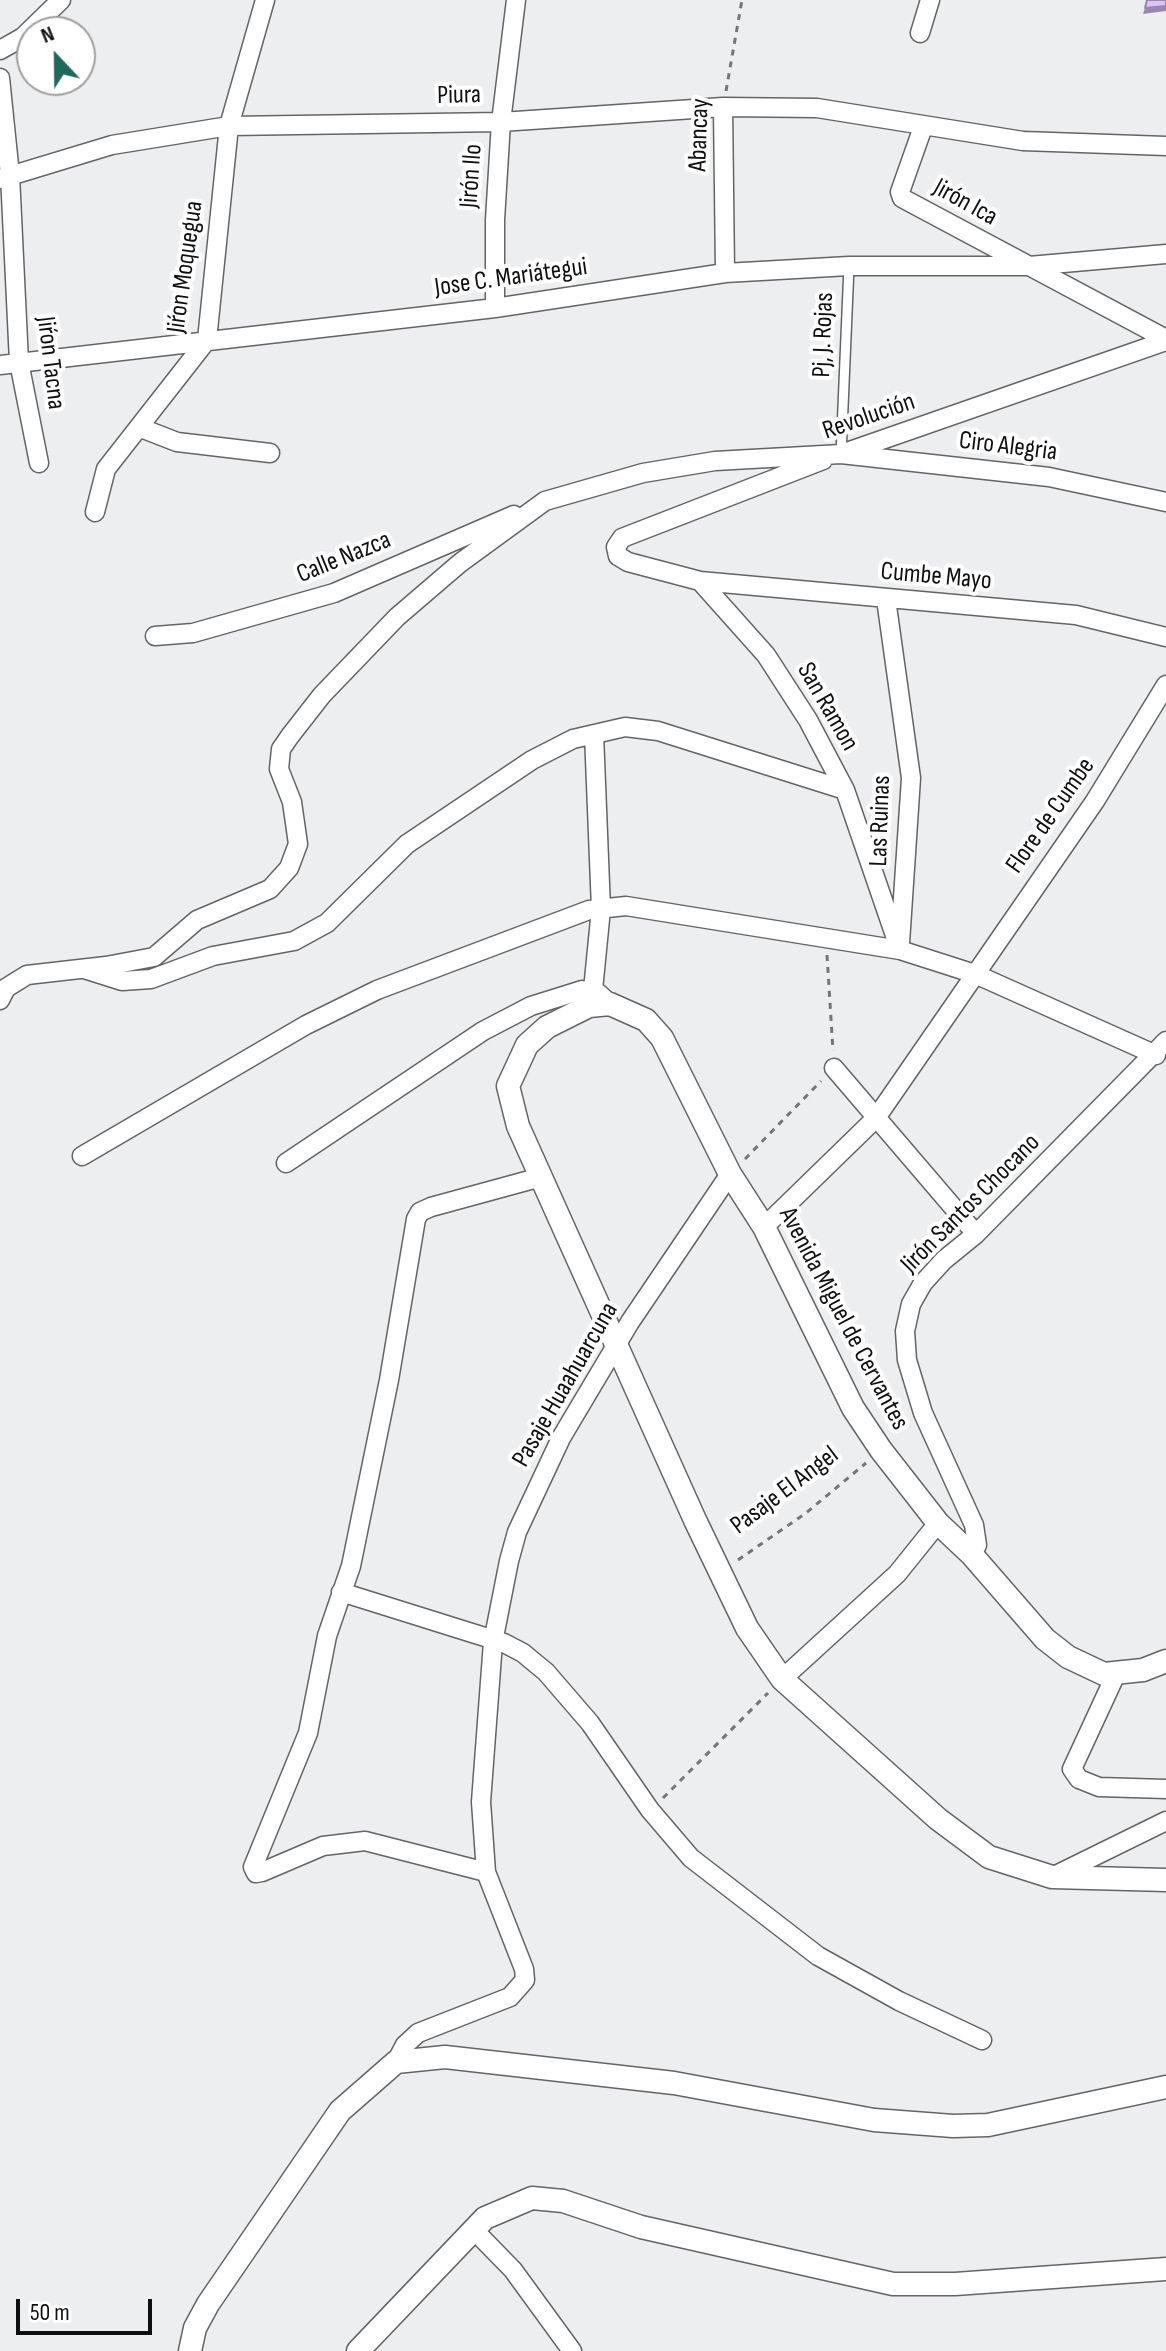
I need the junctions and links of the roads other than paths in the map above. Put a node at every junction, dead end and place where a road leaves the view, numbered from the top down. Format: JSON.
{"nodes":[{"id":1,"x":61,"y":0,"type":"edge"},
{"id":2,"x":265,"y":0,"type":"edge"},
{"id":3,"x":516,"y":0,"type":"edge"},
{"id":4,"x":930,"y":0,"type":"edge"},
{"id":5,"x":920,"y":33,"type":"dead end"},
{"id":6,"x":0,"y":50,"type":"edge"},
{"id":7,"x":0,"y":78,"type":"edge"},
{"id":8,"x":723,"y":107,"type":"junction"},
{"id":9,"x":501,"y":122,"type":"junction"},
{"id":10,"x":229,"y":126,"type":"junction"},
{"id":11,"x":923,"y":127,"type":"junction"},
{"id":12,"x":1166,"y":146,"type":"edge"},
{"id":13,"x":5,"y":177,"type":"edge"},
{"id":14,"x":1166,"y":254,"type":"edge"},
{"id":15,"x":849,"y":266,"type":"junction"},
{"id":16,"x":1029,"y":266,"type":"junction"},
{"id":17,"x":725,"y":273,"type":"junction"},
{"id":18,"x":495,"y":308,"type":"junction"},
{"id":19,"x":207,"y":340,"type":"junction"},
{"id":20,"x":1166,"y":340,"type":"edge"},
{"id":21,"x":9,"y":364,"type":"edge"},
{"id":22,"x":141,"y":428,"type":"junction"},
{"id":23,"x":270,"y":453,"type":"dead end"},
{"id":24,"x":841,"y":454,"type":"junction"},
{"id":25,"x":39,"y":463,"type":"dead end"},
{"id":26,"x":545,"y":501,"type":"junction"},
{"id":27,"x":1166,"y":502,"type":"edge"},
{"id":28,"x":95,"y":512,"type":"dead end"},
{"id":29,"x":700,"y":581,"type":"junction"},
{"id":30,"x":886,"y":599,"type":"junction"},
{"id":31,"x":155,"y":636,"type":"dead end"},
{"id":32,"x":1166,"y":637,"type":"edge"},
{"id":33,"x":1166,"y":685,"type":"edge"},
{"id":34,"x":594,"y":734,"type":"junction"},
{"id":35,"x":845,"y":790,"type":"junction"},
{"id":36,"x":601,"y":909,"type":"junction"},
{"id":37,"x":900,"y":950,"type":"junction"},
{"id":38,"x":82,"y":968,"type":"junction"},
{"id":39,"x":975,"y":974,"type":"junction"},
{"id":40,"x":602,"y":997,"type":"junction"},
{"id":41,"x":0,"y":1000,"type":"edge"},
{"id":42,"x":1161,"y":1048,"type":"edge"},
{"id":43,"x":834,"y":1068,"type":"road end"},
{"id":44,"x":876,"y":1118,"type":"junction"},
{"id":45,"x":82,"y":1156,"type":"dead end"},
{"id":46,"x":286,"y":1163,"type":"dead end"},
{"id":47,"x":730,"y":1174,"type":"junction"},
{"id":48,"x":541,"y":1177,"type":"junction"},
{"id":49,"x":764,"y":1227,"type":"junction"},
{"id":50,"x":976,"y":1234,"type":"junction"},
{"id":51,"x":618,"y":1345,"type":"junction"},
{"id":52,"x":938,"y":1523,"type":"junction"},
{"id":53,"x":972,"y":1555,"type":"junction"},
{"id":54,"x":341,"y":1592,"type":"junction"},
{"id":55,"x":493,"y":1642,"type":"junction"},
{"id":56,"x":1166,"y":1661,"type":"edge"},
{"id":57,"x":1116,"y":1674,"type":"junction"},
{"id":58,"x":782,"y":1679,"type":"junction"},
{"id":59,"x":1166,"y":1789,"type":"edge"},
{"id":60,"x":1166,"y":1821,"type":"edge"},
{"id":61,"x":486,"y":1872,"type":"junction"},
{"id":62,"x":1052,"y":1877,"type":"junction"},
{"id":63,"x":1166,"y":1880,"type":"edge"},
{"id":64,"x":982,"y":2040,"type":"dead end"},
{"id":65,"x":396,"y":2062,"type":"junction"},
{"id":66,"x":1166,"y":2087,"type":"edge"},
{"id":67,"x":473,"y":2229,"type":"junction"},
{"id":68,"x":1166,"y":2269,"type":"edge"},
{"id":69,"x":190,"y":2351,"type":"edge"},
{"id":70,"x":358,"y":2351,"type":"edge"},
{"id":71,"x":572,"y":2351,"type":"edge"}],
"edges":[{"from":1,"to":6,"type":"street"},
{"from":2,"to":10,"type":"street","name":"Jiŕon Moquegua"},
{"from":3,"to":9,"type":"street","name":"Jirón Ilo"},
{"from":4,"to":5,"type":"street"},
{"from":7,"to":13,"type":"street","name":"Jiŕon Tacna"},
{"from":8,"to":9,"type":"street","name":"Piura"},
{"from":8,"to":11,"type":"street","name":"Piura"},
{"from":8,"to":17,"type":"street","name":"Abancay"},
{"from":9,"to":10,"type":"street","name":"Piura"},
{"from":9,"to":18,"type":"street","name":"Jirón Ilo"},
{"from":10,"to":13,"type":"street","name":"Piura"},
{"from":10,"to":19,"type":"street","name":"Jiŕon Moquegua"},
{"from":11,"to":12,"type":"street"},
{"from":11,"to":16,"type":"street","name":"Jirón Ica"},
{"from":13,"to":21,"type":"street","name":"Jiŕon Tacna"},
{"from":14,"to":16,"type":"street","name":"Jose C. Mariátegui"},
{"from":15,"to":16,"type":"street","name":"Jose C. Mariátegui"},
{"from":15,"to":17,"type":"street","name":"Jose C. Mariátegui"},
{"from":15,"to":24,"type":"lane","name":"Pj, J. Rojas"},
{"from":16,"to":20,"type":"street"},
{"from":17,"to":18,"type":"street","name":"Jose C. Mariátegui"},
{"from":18,"to":19,"type":"street","name":"Jose C. Mariátegui"},
{"from":19,"to":21,"type":"street","name":"Jose C. Mariátegui"},
{"from":19,"to":22,"type":"street","name":"Jiŕon Moquegua"},
{"from":20,"to":24,"type":"street","name":"Revolución"},
{"from":21,"to":25,"type":"street","name":"Jiŕon Tacna"},
{"from":22,"to":23,"type":"street"},
{"from":22,"to":28,"type":"street","name":"Jiŕon Moquegua"},
{"from":24,"to":26,"type":"street"},
{"from":24,"to":27,"type":"street","name":"Ciro Alegria"},
{"from":24,"to":29,"type":"street","name":"Revolución"},
{"from":26,"to":31,"type":"street","name":"Calle Nazca"},
{"from":26,"to":38,"type":"street"},
{"from":29,"to":30,"type":"street","name":"Cumbe Mayo"},
{"from":29,"to":35,"type":"street","name":"San Ramon"},
{"from":30,"to":32,"type":"street","name":"Cumbe Mayo"},
{"from":30,"to":37,"type":"street","name":"Las Ruinas"},
{"from":33,"to":39,"type":"street","name":"Flore de Cumbe"},
{"from":34,"to":35,"type":"street"},
{"from":34,"to":36,"type":"street"},
{"from":34,"to":38,"type":"street"},
{"from":35,"to":37,"type":"street","name":"San Ramon"},
{"from":36,"to":37,"type":"street"},
{"from":36,"to":40,"type":"street"},
{"from":36,"to":45,"type":"street"},
{"from":37,"to":39,"type":"street"},
{"from":38,"to":41,"type":"street"},
{"from":39,"to":42,"type":"street"},
{"from":39,"to":44,"type":"street","name":"Flore de Cumbe"},
{"from":40,"to":46,"type":"street"},
{"from":40,"to":47,"type":"street","name":"Avenida Miguel de Cervantes"},
{"from":40,"to":48,"type":"street"},
{"from":42,"to":50,"type":"street","name":"Jirón Santos Chocano"},
{"from":43,"to":44,"type":"street"},
{"from":44,"to":49,"type":"street","name":"Flore de Cumbe"},
{"from":44,"to":50,"type":"street"},
{"from":47,"to":49,"type":"street","name":"Avenida Miguel de Cervantes"},
{"from":47,"to":51,"type":"street","name":"Pasaje Huaahuarcuna"},
{"from":48,"to":51,"type":"street"},
{"from":48,"to":54,"type":"street"},
{"from":49,"to":52,"type":"street","name":"Avenida Miguel de Cervantes"},
{"from":50,"to":53,"type":"street","name":"Jirón Santos Chocano"},
{"from":51,"to":55,"type":"street","name":"Pasaje Huaahuarcuna"},
{"from":51,"to":58,"type":"street"},
{"from":52,"to":53,"type":"street","name":"Avenida Miguel de Cervantes"},
{"from":52,"to":58,"type":"street"},
{"from":53,"to":57,"type":"street","name":"Avenida Miguel de Cervantes"},
{"from":54,"to":55,"type":"street"},
{"from":54,"to":61,"type":"street"},
{"from":55,"to":61,"type":"street","name":"Pasaje Huaahuarcuna"},
{"from":55,"to":64,"type":"street"},
{"from":56,"to":57,"type":"street"},
{"from":57,"to":59,"type":"street"},
{"from":58,"to":62,"type":"street"},
{"from":60,"to":62,"type":"street"},
{"from":61,"to":65,"type":"street","name":"Pasaje Huaahuarcuna"},
{"from":62,"to":63,"type":"street"},
{"from":65,"to":66,"type":"street"},
{"from":65,"to":69,"type":"street"},
{"from":67,"to":68,"type":"street"},
{"from":67,"to":70,"type":"street"},
{"from":67,"to":71,"type":"street"}]}
